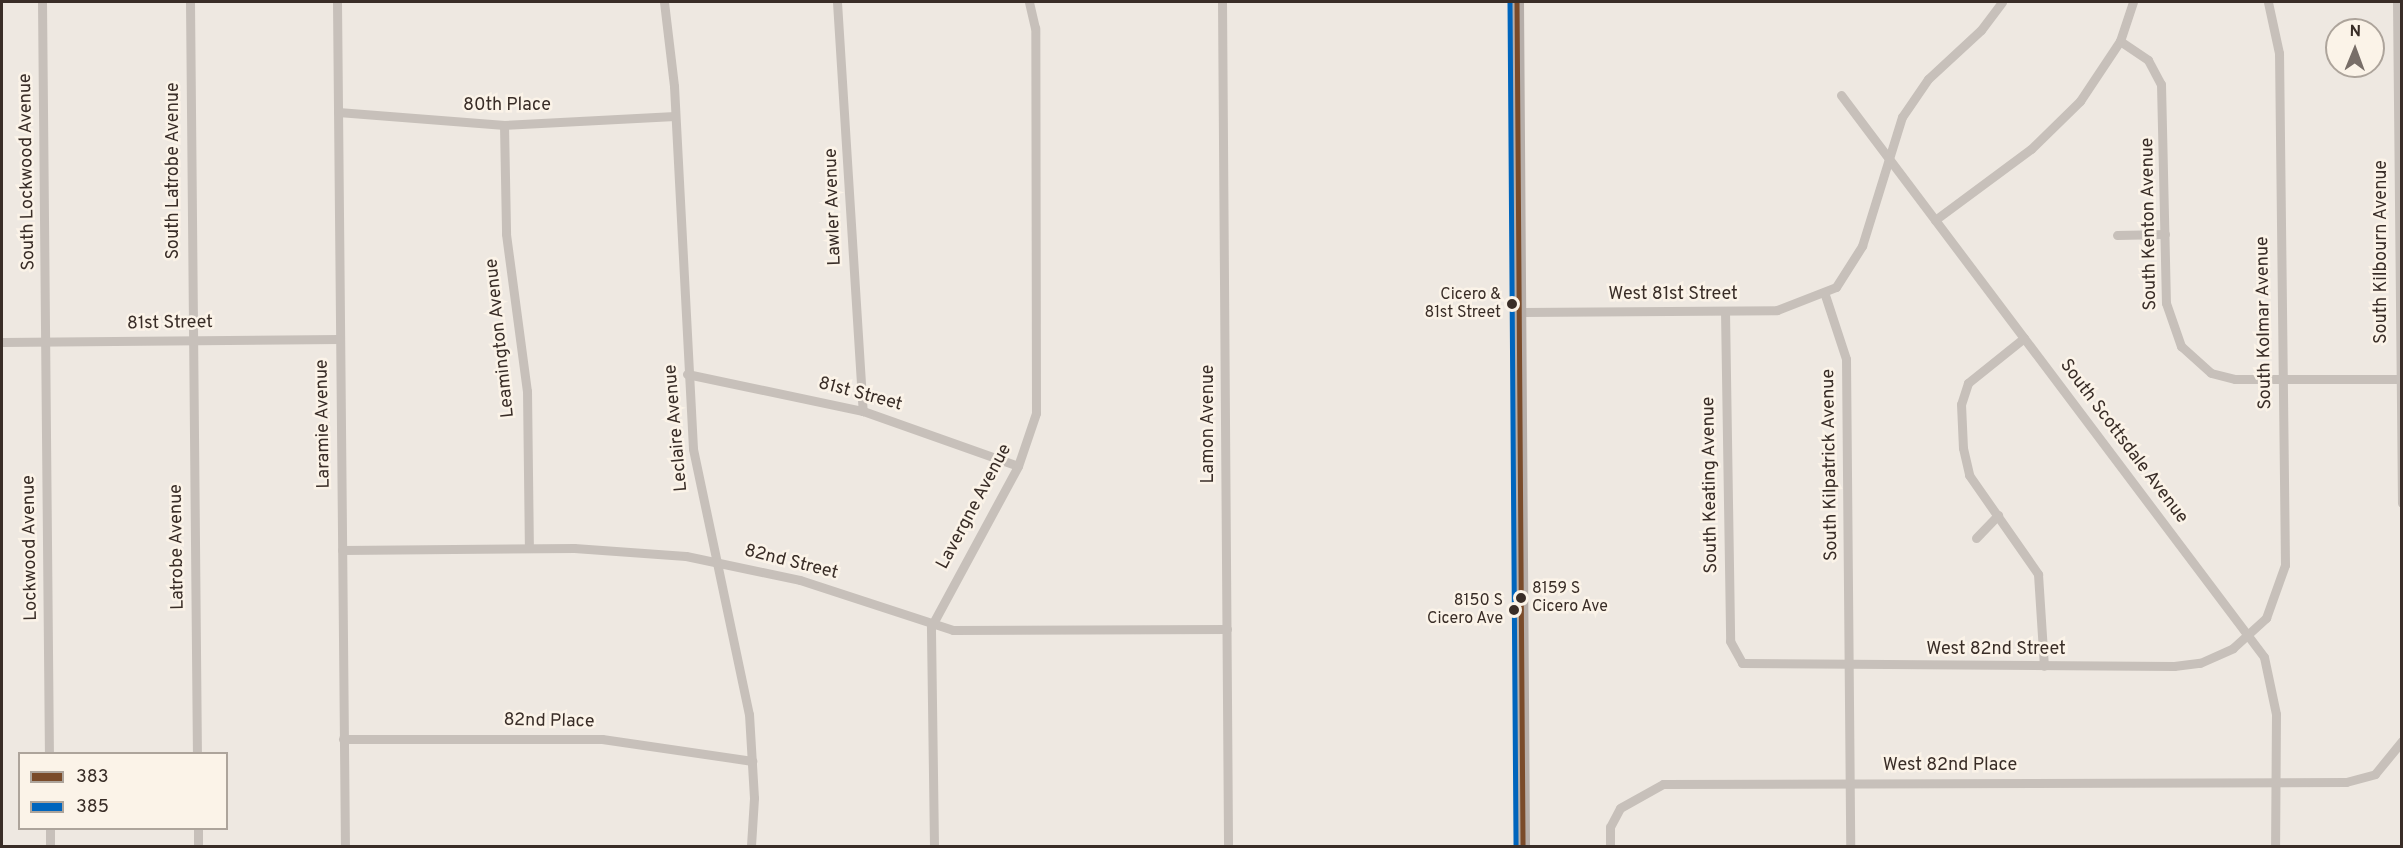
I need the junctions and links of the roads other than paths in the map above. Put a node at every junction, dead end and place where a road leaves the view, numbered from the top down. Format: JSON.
{"nodes":[{"id":1,"x":42,"y":2,"type":"edge"},
{"id":2,"x":190,"y":2,"type":"edge"},
{"id":3,"x":337,"y":2,"type":"edge"},
{"id":4,"x":664,"y":2,"type":"edge"},
{"id":5,"x":837,"y":2,"type":"edge"},
{"id":6,"x":1029,"y":2,"type":"edge"},
{"id":7,"x":1222,"y":2,"type":"edge"},
{"id":8,"x":1517,"y":2,"type":"edge"},
{"id":9,"x":2002,"y":2,"type":"edge"},
{"id":10,"x":2133,"y":2,"type":"edge"},
{"id":11,"x":2268,"y":2,"type":"edge"},
{"id":12,"x":2397,"y":2,"type":"edge"},
{"id":13,"x":2120,"y":41,"type":"junction"},
{"id":14,"x":1841,"y":95,"type":"dead end"},
{"id":15,"x":338,"y":112,"type":"junction"},
{"id":16,"x":675,"y":116,"type":"junction"},
{"id":17,"x":504,"y":125,"type":"junction"},
{"id":18,"x":1887,"y":162,"type":"junction"},
{"id":19,"x":1935,"y":220,"type":"junction"},
{"id":20,"x":2116,"y":234,"type":"dead end"},
{"id":21,"x":2165,"y":234,"type":"junction"},
{"id":22,"x":1825,"y":295,"type":"junction"},
{"id":23,"x":1725,"y":311,"type":"junction"},
{"id":24,"x":1519,"y":312,"type":"junction"},
{"id":25,"x":339,"y":339,"type":"junction"},
{"id":26,"x":2024,"y":339,"type":"junction"},
{"id":27,"x":192,"y":340,"type":"junction"},
{"id":28,"x":2,"y":342,"type":"edge"},
{"id":29,"x":46,"y":342,"type":"junction"},
{"id":30,"x":687,"y":374,"type":"junction"},
{"id":31,"x":2401,"y":379,"type":"edge"},
{"id":32,"x":2282,"y":380,"type":"junction"},
{"id":33,"x":863,"y":411,"type":"junction"},
{"id":34,"x":1018,"y":466,"type":"junction"},
{"id":35,"x":2402,"y":502,"type":"edge"},
{"id":36,"x":1998,"y":515,"type":"junction"},
{"id":37,"x":1976,"y":538,"type":"dead end"},
{"id":38,"x":530,"y":548,"type":"junction"},
{"id":39,"x":342,"y":550,"type":"junction"},
{"id":40,"x":712,"y":561,"type":"junction"},
{"id":41,"x":932,"y":627,"type":"junction"},
{"id":42,"x":1227,"y":629,"type":"junction"},
{"id":43,"x":2251,"y":636,"type":"junction"},
{"id":44,"x":1736,"y":658,"type":"joint"},
{"id":45,"x":2044,"y":666,"type":"junction"},
{"id":46,"x":1849,"y":667,"type":"junction"},
{"id":47,"x":343,"y":739,"type":"junction"},
{"id":48,"x":2402,"y":741,"type":"edge"},
{"id":49,"x":49,"y":752,"type":"edge"},
{"id":50,"x":197,"y":752,"type":"edge"},
{"id":51,"x":753,"y":761,"type":"junction"},
{"id":52,"x":1849,"y":782,"type":"junction"},
{"id":53,"x":2276,"y":782,"type":"junction"},
{"id":54,"x":50,"y":830,"type":"edge"},
{"id":55,"x":198,"y":830,"type":"edge"},
{"id":56,"x":50,"y":846,"type":"edge"},
{"id":57,"x":198,"y":846,"type":"edge"},
{"id":58,"x":345,"y":846,"type":"edge"},
{"id":59,"x":751,"y":846,"type":"edge"},
{"id":60,"x":934,"y":846,"type":"edge"},
{"id":61,"x":1228,"y":846,"type":"edge"},
{"id":62,"x":1524,"y":846,"type":"edge"},
{"id":63,"x":1610,"y":846,"type":"edge"},
{"id":64,"x":1850,"y":846,"type":"edge"},
{"id":65,"x":2275,"y":846,"type":"edge"}],
"edges":[{"from":1,"to":29,"type":"street","name":"South Lockwood Avenue"},
{"from":2,"to":27,"type":"street","name":"South Latrobe Avenue"},
{"from":3,"to":15,"type":"street","name":"Laramie Avenue"},
{"from":4,"to":16,"type":"street","name":"Leclaire Avenue"},
{"from":5,"to":33,"type":"street","name":"Lawler Avenue"},
{"from":6,"to":34,"type":"street","name":"Lavergne Avenue"},
{"from":7,"to":42,"type":"street","name":"Lamon Avenue"},
{"from":8,"to":24,"type":"main road"},
{"from":9,"to":18,"type":"street"},
{"from":10,"to":13,"type":"street"},
{"from":11,"to":32,"type":"street","name":"South Kolmar Avenue"},
{"from":12,"to":31,"type":"street","name":"South Kilbourn Avenue"},
{"from":13,"to":19,"type":"street"},
{"from":13,"to":21,"type":"street","name":"South Kenton Avenue"},
{"from":14,"to":18,"type":"street","name":"South Scottsdale Avenue"},
{"from":15,"to":17,"type":"street","name":"80th Place"},
{"from":15,"to":25,"type":"street","name":"Laramie Avenue"},
{"from":16,"to":17,"type":"street","name":"80th Place"},
{"from":16,"to":30,"type":"street","name":"Leclaire Avenue"},
{"from":17,"to":38,"type":"street","name":"Leamington Avenue"},
{"from":18,"to":19,"type":"street","name":"South Scottsdale Avenue"},
{"from":18,"to":22,"type":"street"},
{"from":19,"to":26,"type":"street","name":"South Scottsdale Avenue"},
{"from":20,"to":21,"type":"street"},
{"from":21,"to":32,"type":"street","name":"South Kenton Avenue"},
{"from":22,"to":23,"type":"street","name":"West 81st Street"},
{"from":22,"to":46,"type":"street","name":"South Kilpatrick Avenue"},
{"from":23,"to":24,"type":"street","name":"West 81st Street"},
{"from":23,"to":44,"type":"street","name":"South Keating Avenue"},
{"from":24,"to":62,"type":"main road"},
{"from":25,"to":27,"type":"street","name":"81st Street"},
{"from":25,"to":39,"type":"street","name":"Laramie Avenue"},
{"from":26,"to":36,"type":"street"},
{"from":26,"to":43,"type":"street","name":"South Scottsdale Avenue"},
{"from":27,"to":29,"type":"street","name":"81st Street"},
{"from":27,"to":50,"type":"street","name":"Latrobe Avenue"},
{"from":28,"to":29,"type":"street","name":"81st Street"},
{"from":29,"to":49,"type":"street","name":"Lockwood Avenue"},
{"from":30,"to":33,"type":"street","name":"81st Street"},
{"from":30,"to":40,"type":"street","name":"Leclaire Avenue"},
{"from":31,"to":32,"type":"street"},
{"from":31,"to":35,"type":"street","name":"South Kilbourn Avenue"},
{"from":32,"to":43,"type":"street","name":"South Kolmar Avenue"},
{"from":33,"to":34,"type":"street","name":"81st Street"},
{"from":34,"to":41,"type":"street","name":"Lavergne Avenue"},
{"from":36,"to":37,"type":"street"},
{"from":36,"to":45,"type":"street"},
{"from":38,"to":39,"type":"street","name":"82nd Street"},
{"from":38,"to":40,"type":"street","name":"82nd Street"},
{"from":39,"to":47,"type":"street","name":"Laramie Avenue"},
{"from":40,"to":41,"type":"street","name":"82nd Street"},
{"from":40,"to":51,"type":"street","name":"Leclaire Avenue"},
{"from":41,"to":42,"type":"street","name":"82nd Street"},
{"from":41,"to":60,"type":"street","name":"Lavergne Avenue"},
{"from":42,"to":61,"type":"street","name":"Lamon Avenue"},
{"from":43,"to":45,"type":"street","name":"West 82nd Street"},
{"from":43,"to":53,"type":"street","name":"South Scottsdale Avenue"},
{"from":44,"to":46,"type":"street","name":"West 82nd Street"},
{"from":45,"to":46,"type":"street","name":"West 82nd Street"},
{"from":46,"to":52,"type":"street","name":"South Kilpatrick Avenue"},
{"from":47,"to":51,"type":"street","name":"82nd Place"},
{"from":47,"to":58,"type":"street","name":"Laramie Avenue"},
{"from":48,"to":53,"type":"street"},
{"from":51,"to":59,"type":"street","name":"Leclaire Avenue"},
{"from":52,"to":53,"type":"street","name":"West 82nd Place"},
{"from":52,"to":63,"type":"street","name":"West 82nd Place"},
{"from":52,"to":64,"type":"street","name":"South Kilpatrick Avenue"},
{"from":53,"to":65,"type":"street","name":"South Scottsdale Avenue"},
{"from":54,"to":56,"type":"street"},
{"from":55,"to":57,"type":"street"}]}
